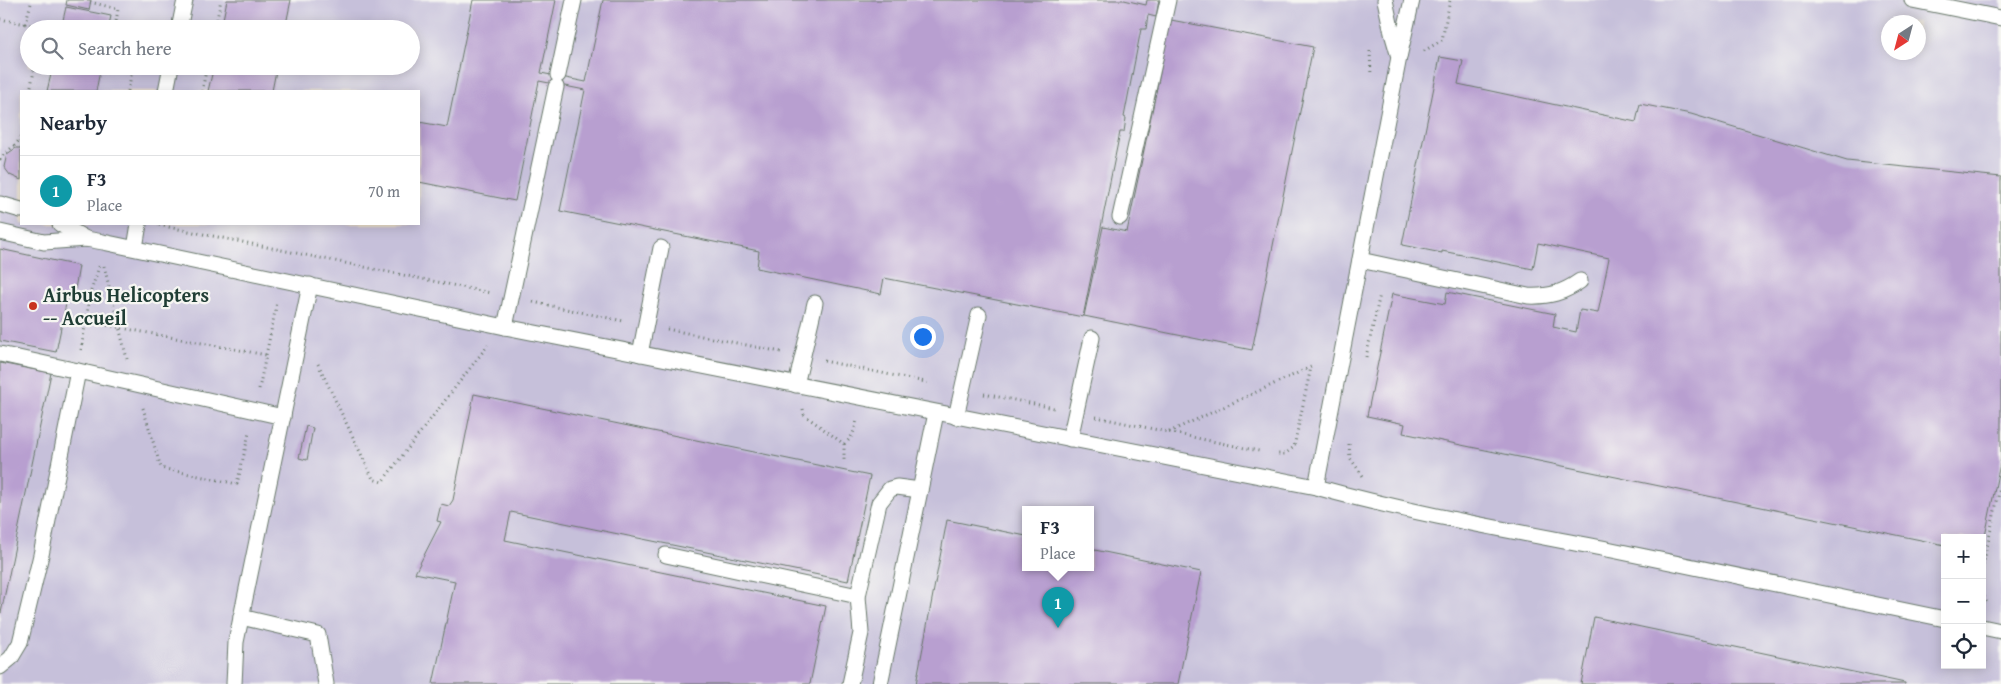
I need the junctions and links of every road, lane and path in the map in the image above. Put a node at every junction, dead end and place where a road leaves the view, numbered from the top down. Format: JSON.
{"nodes":[{"id":1,"x":32,"y":0,"type":"edge"},
{"id":2,"x":185,"y":0,"type":"edge"},
{"id":3,"x":221,"y":0,"type":"edge"},
{"id":4,"x":574,"y":0,"type":"edge"},
{"id":5,"x":1168,"y":0,"type":"edge"},
{"id":6,"x":1385,"y":0,"type":"edge"},
{"id":7,"x":1412,"y":0,"type":"edge"},
{"id":8,"x":1912,"y":0,"type":"edge"},
{"id":9,"x":90,"y":2,"type":"dead end"},
{"id":10,"x":2001,"y":18,"type":"edge"},
{"id":11,"x":0,"y":19,"type":"edge"},
{"id":12,"x":27,"y":20,"type":"edge"},
{"id":13,"x":116,"y":20,"type":"edge"},
{"id":14,"x":181,"y":20,"type":"edge"},
{"id":15,"x":217,"y":20,"type":"edge"},
{"id":16,"x":20,"y":23,"type":"edge"},
{"id":17,"x":1399,"y":57,"type":"junction"},
{"id":18,"x":33,"y":75,"type":"edge"},
{"id":19,"x":131,"y":75,"type":"edge"},
{"id":20,"x":169,"y":75,"type":"edge"},
{"id":21,"x":205,"y":75,"type":"edge"},
{"id":22,"x":30,"y":90,"type":"edge"},
{"id":23,"x":128,"y":90,"type":"edge"},
{"id":24,"x":166,"y":90,"type":"edge"},
{"id":25,"x":202,"y":90,"type":"edge"},
{"id":26,"x":20,"y":140,"type":"edge"},
{"id":27,"x":0,"y":160,"type":"edge"},
{"id":28,"x":0,"y":204,"type":"edge"},
{"id":29,"x":20,"y":210,"type":"edge"},
{"id":30,"x":1120,"y":217,"type":"dead end"},
{"id":31,"x":62,"y":225,"type":"edge"},
{"id":32,"x":139,"y":225,"type":"edge"},
{"id":33,"x":156,"y":225,"type":"edge"},
{"id":34,"x":174,"y":226,"type":"edge"},
{"id":35,"x":0,"y":232,"type":"edge"},
{"id":36,"x":86,"y":238,"type":"junction"},
{"id":37,"x":134,"y":248,"type":"junction"},
{"id":38,"x":661,"y":248,"type":"dead end"},
{"id":39,"x":1360,"y":260,"type":"junction"},
{"id":40,"x":1580,"y":281,"type":"dead end"},
{"id":41,"x":310,"y":285,"type":"junction"},
{"id":42,"x":492,"y":293,"type":"dead end"},
{"id":43,"x":1380,"y":294,"type":"dead end"},
{"id":44,"x":279,"y":295,"type":"dead end"},
{"id":45,"x":525,"y":300,"type":"dead end"},
{"id":46,"x":815,"y":304,"type":"dead end"},
{"id":47,"x":979,"y":315,"type":"dead end"},
{"id":48,"x":63,"y":317,"type":"dead end"},
{"id":49,"x":86,"y":321,"type":"junction"},
{"id":50,"x":623,"y":321,"type":"dead end"},
{"id":51,"x":118,"y":327,"type":"junction"},
{"id":52,"x":504,"y":327,"type":"junction"},
{"id":53,"x":661,"y":328,"type":"dead end"},
{"id":54,"x":1092,"y":338,"type":"dead end"},
{"id":55,"x":493,"y":339,"type":"dead end"},
{"id":56,"x":0,"y":354,"type":"edge"},
{"id":57,"x":640,"y":354,"type":"junction"},
{"id":58,"x":788,"y":354,"type":"dead end"},
{"id":59,"x":266,"y":355,"type":"junction"},
{"id":60,"x":1366,"y":359,"type":"dead end"},
{"id":61,"x":821,"y":361,"type":"dead end"},
{"id":62,"x":318,"y":364,"type":"dead end"},
{"id":63,"x":128,"y":366,"type":"dead end"},
{"id":64,"x":78,"y":371,"type":"junction"},
{"id":65,"x":930,"y":383,"type":"dead end"},
{"id":66,"x":796,"y":385,"type":"junction"},
{"id":67,"x":979,"y":393,"type":"dead end"},
{"id":68,"x":258,"y":394,"type":"dead end"},
{"id":69,"x":141,"y":401,"type":"dead end"},
{"id":70,"x":804,"y":403,"type":"dead end"},
{"id":71,"x":1056,"y":409,"type":"dead end"},
{"id":72,"x":936,"y":413,"type":"junction"},
{"id":73,"x":859,"y":414,"type":"dead end"},
{"id":74,"x":1092,"y":416,"type":"dead end"},
{"id":75,"x":283,"y":417,"type":"junction"},
{"id":76,"x":956,"y":417,"type":"junction"},
{"id":77,"x":250,"y":429,"type":"dead end"},
{"id":78,"x":1169,"y":432,"type":"junction"},
{"id":79,"x":1350,"y":436,"type":"dead end"},
{"id":80,"x":1070,"y":439,"type":"junction"},
{"id":81,"x":844,"y":444,"type":"junction"},
{"id":82,"x":1262,"y":451,"type":"dead end"},
{"id":83,"x":1271,"y":453,"type":"dead end"},
{"id":84,"x":844,"y":463,"type":"dead end"},
{"id":85,"x":1367,"y":479,"type":"dead end"},
{"id":86,"x":2001,"y":483,"type":"edge"},
{"id":87,"x":1316,"y":488,"type":"junction"},
{"id":88,"x":920,"y":490,"type":"junction"},
{"id":89,"x":1986,"y":552,"type":"edge"},
{"id":90,"x":666,"y":555,"type":"dead end"},
{"id":91,"x":858,"y":596,"type":"junction"},
{"id":92,"x":1986,"y":600,"type":"edge"},
{"id":93,"x":1988,"y":611,"type":"dead end"},
{"id":94,"x":241,"y":618,"type":"junction"},
{"id":95,"x":1941,"y":618,"type":"edge"},
{"id":96,"x":1986,"y":628,"type":"edge"},
{"id":97,"x":2001,"y":631,"type":"edge"},
{"id":98,"x":0,"y":667,"type":"edge"},
{"id":99,"x":234,"y":684,"type":"edge"},
{"id":100,"x":326,"y":684,"type":"edge"},
{"id":101,"x":850,"y":684,"type":"edge"},
{"id":102,"x":880,"y":684,"type":"edge"}],
"edges":[{"from":1,"to":12,"type":"path"},
{"from":2,"to":14,"type":"lane"},
{"from":3,"to":15,"type":"path"},
{"from":4,"to":52,"type":"lane"},
{"from":5,"to":30,"type":"lane"},
{"from":6,"to":17,"type":"lane"},
{"from":7,"to":17,"type":"lane"},
{"from":8,"to":10,"type":"lane"},
{"from":9,"to":13,"type":"path"},
{"from":11,"to":16,"type":"path"},
{"from":17,"to":39,"type":"lane"},
{"from":18,"to":22,"type":"path"},
{"from":19,"to":23,"type":"path"},
{"from":20,"to":24,"type":"lane"},
{"from":21,"to":25,"type":"path"},
{"from":26,"to":27,"type":"path"},
{"from":28,"to":29,"type":"lane"},
{"from":31,"to":36,"type":"lane"},
{"from":32,"to":37,"type":"lane"},
{"from":33,"to":34,"type":"path"},
{"from":34,"to":42,"type":"path"},
{"from":35,"to":36,"type":"lane"},
{"from":36,"to":37,"type":"lane"},
{"from":37,"to":41,"type":"lane"},
{"from":38,"to":57,"type":"lane"},
{"from":39,"to":40,"type":"lane"},
{"from":39,"to":87,"type":"lane"},
{"from":41,"to":52,"type":"lane"},
{"from":41,"to":75,"type":"lane"},
{"from":43,"to":60,"type":"path"},
{"from":44,"to":59,"type":"path"},
{"from":45,"to":50,"type":"path"},
{"from":46,"to":66,"type":"lane"},
{"from":47,"to":76,"type":"lane"},
{"from":48,"to":49,"type":"path"},
{"from":49,"to":51,"type":"path"},
{"from":49,"to":51,"type":"path"},
{"from":49,"to":64,"type":"path"},
{"from":51,"to":59,"type":"path"},
{"from":51,"to":63,"type":"path"},
{"from":52,"to":57,"type":"lane"},
{"from":53,"to":58,"type":"path"},
{"from":54,"to":80,"type":"lane"},
{"from":55,"to":62,"type":"path"},
{"from":56,"to":64,"type":"lane"},
{"from":57,"to":66,"type":"lane"},
{"from":59,"to":68,"type":"path"},
{"from":61,"to":65,"type":"path"},
{"from":64,"to":75,"type":"lane"},
{"from":64,"to":98,"type":"lane"},
{"from":66,"to":72,"type":"lane"},
{"from":67,"to":71,"type":"path"},
{"from":69,"to":77,"type":"path"},
{"from":70,"to":81,"type":"path"},
{"from":72,"to":76,"type":"lane"},
{"from":72,"to":88,"type":"lane"},
{"from":73,"to":81,"type":"path"},
{"from":74,"to":78,"type":"path"},
{"from":75,"to":94,"type":"lane"},
{"from":76,"to":80,"type":"lane"},
{"from":78,"to":82,"type":"path"},
{"from":78,"to":83,"type":"path"},
{"from":79,"to":85,"type":"path"},
{"from":80,"to":87,"type":"lane"},
{"from":81,"to":84,"type":"path"},
{"from":86,"to":89,"type":"path"},
{"from":87,"to":95,"type":"lane"},
{"from":88,"to":91,"type":"lane"},
{"from":88,"to":102,"type":"lane"},
{"from":90,"to":91,"type":"lane"},
{"from":91,"to":101,"type":"lane"},
{"from":92,"to":93,"type":"path"},
{"from":94,"to":99,"type":"lane"},
{"from":94,"to":100,"type":"lane"},
{"from":96,"to":97,"type":"lane"}]}
